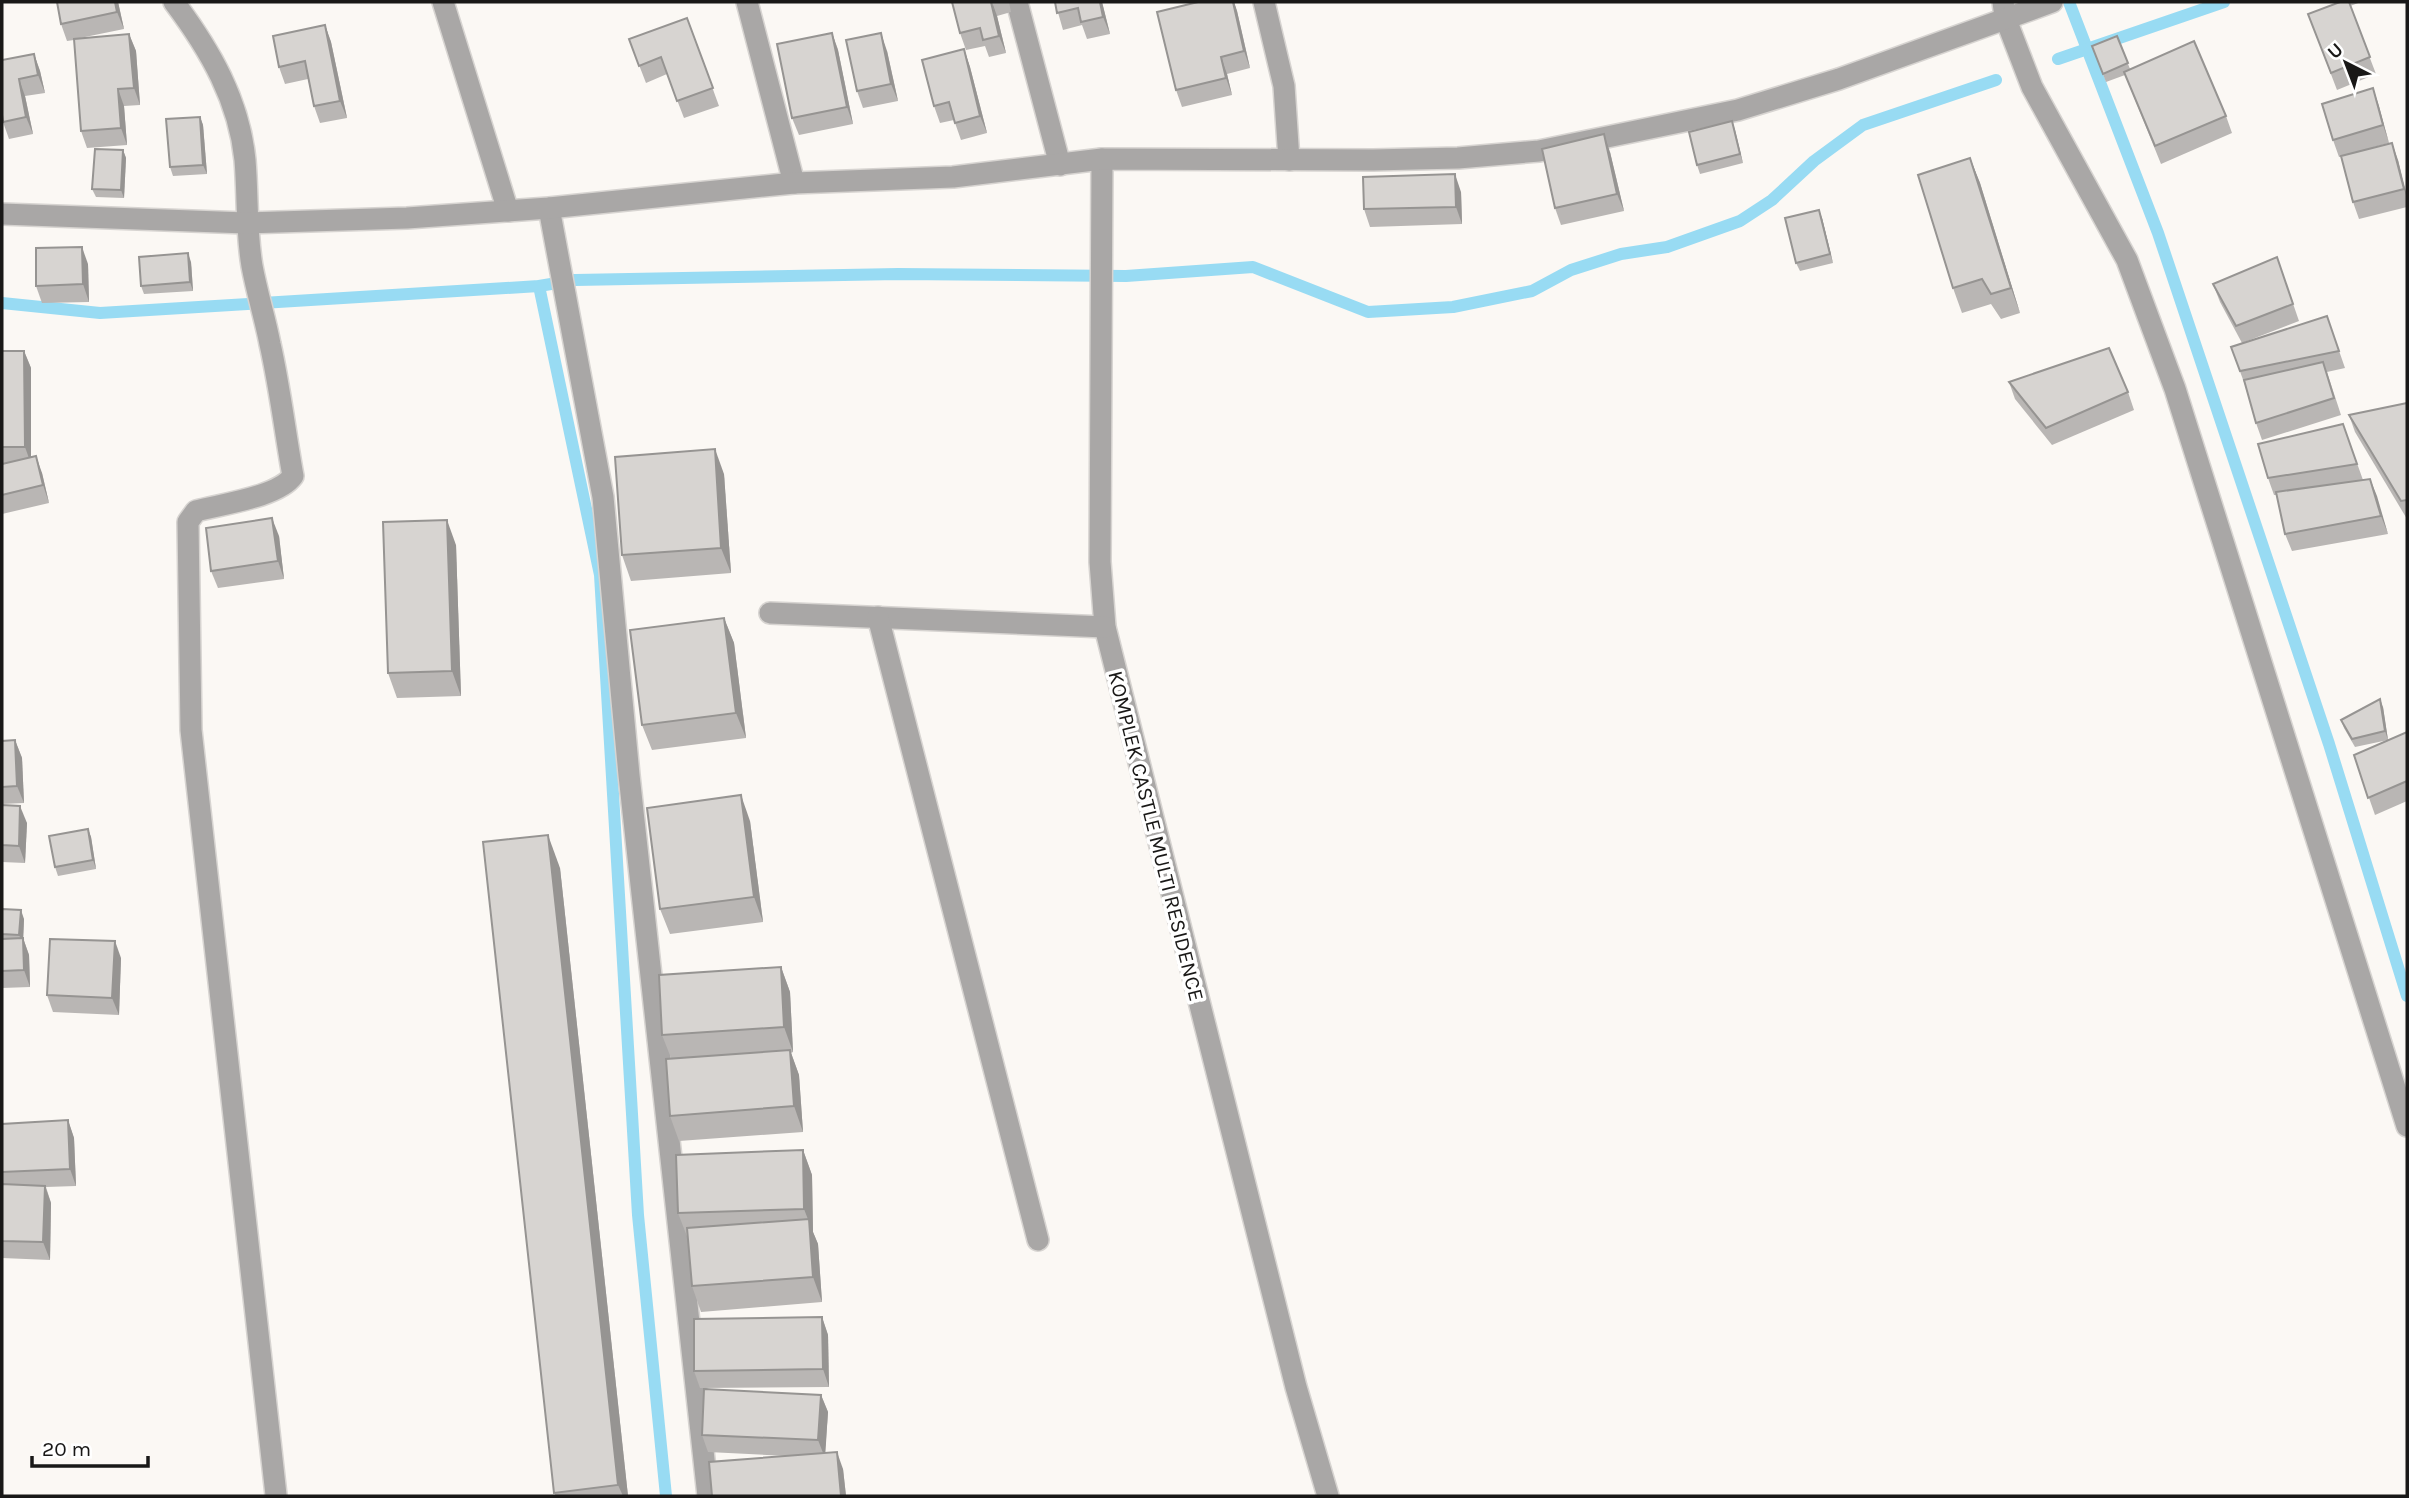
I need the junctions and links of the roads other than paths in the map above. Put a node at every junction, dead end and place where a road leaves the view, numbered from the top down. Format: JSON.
{"nodes":[{"id":1,"x":174,"y":2,"type":"edge"},
{"id":2,"x":443,"y":2,"type":"edge"},
{"id":3,"x":747,"y":2,"type":"edge"},
{"id":4,"x":1017,"y":2,"type":"edge"},
{"id":5,"x":1264,"y":2,"type":"edge"},
{"id":6,"x":2052,"y":2,"type":"edge"},
{"id":7,"x":2004,"y":10,"type":"edge"},
{"id":8,"x":1102,"y":159,"type":"junction"},
{"id":9,"x":1289,"y":160,"type":"junction"},
{"id":10,"x":1060,"y":165,"type":"junction"},
{"id":11,"x":794,"y":183,"type":"junction"},
{"id":12,"x":548,"y":208,"type":"junction"},
{"id":13,"x":508,"y":211,"type":"junction"},
{"id":14,"x":2,"y":214,"type":"edge"},
{"id":15,"x":246,"y":223,"type":"junction"},
{"id":16,"x":770,"y":613,"type":"dead end"},
{"id":17,"x":878,"y":617,"type":"junction"},
{"id":18,"x":1105,"y":628,"type":"junction"},
{"id":19,"x":2407,"y":1126,"type":"edge"},
{"id":20,"x":1038,"y":1240,"type":"dead end"},
{"id":21,"x":276,"y":1495,"type":"edge"},
{"id":22,"x":708,"y":1496,"type":"edge"},
{"id":23,"x":1328,"y":1496,"type":"edge"}],
"edges":[{"from":1,"to":15,"type":"street"},
{"from":2,"to":13,"type":"street"},
{"from":3,"to":11,"type":"street"},
{"from":4,"to":10,"type":"street"},
{"from":5,"to":9,"type":"street"},
{"from":6,"to":7,"type":"street"},
{"from":7,"to":9,"type":"street"},
{"from":7,"to":19,"type":"street"},
{"from":8,"to":9,"type":"street"},
{"from":8,"to":10,"type":"street"},
{"from":8,"to":18,"type":"street","name":"KOMPLEK CASTLE MULTI RESIDENCE"},
{"from":10,"to":11,"type":"street"},
{"from":11,"to":12,"type":"street"},
{"from":12,"to":13,"type":"street"},
{"from":12,"to":22,"type":"street"},
{"from":13,"to":15,"type":"street"},
{"from":14,"to":15,"type":"street"},
{"from":15,"to":21,"type":"street"},
{"from":16,"to":17,"type":"street"},
{"from":17,"to":18,"type":"street"},
{"from":17,"to":20,"type":"street"},
{"from":18,"to":23,"type":"street","name":"KOMPLEK CASTLE MULTI RESIDENCE"}]}
